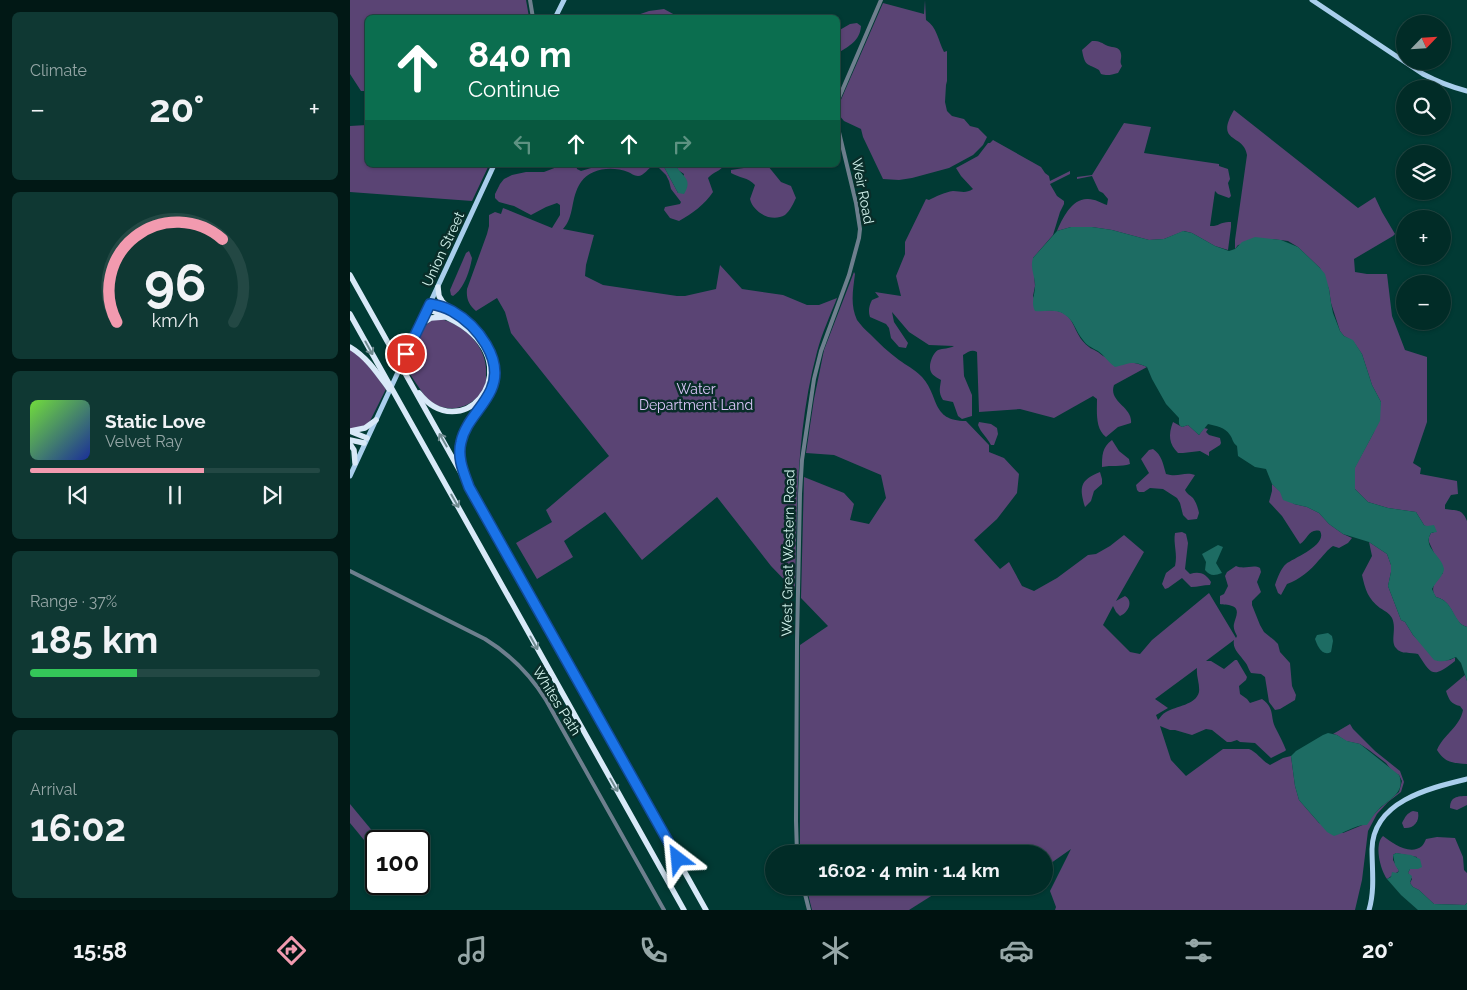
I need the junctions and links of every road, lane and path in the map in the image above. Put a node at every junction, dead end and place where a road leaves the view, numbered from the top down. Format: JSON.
{"nodes":[{"id":1,"x":530,"y":0,"type":"edge"},
{"id":2,"x":564,"y":0,"type":"edge"},
{"id":3,"x":881,"y":0,"type":"edge"},
{"id":4,"x":1312,"y":0,"type":"edge"},
{"id":5,"x":532,"y":15,"type":"edge"},
{"id":6,"x":556,"y":15,"type":"edge"},
{"id":7,"x":1467,"y":91,"type":"edge"},
{"id":8,"x":840,"y":95,"type":"edge"},
{"id":9,"x":840,"y":137,"type":"edge"},
{"id":10,"x":493,"y":167,"type":"edge"},
{"id":11,"x":853,"y":259,"type":"joint"},
{"id":12,"x":350,"y":275,"type":"edge"},
{"id":13,"x":438,"y":287,"type":"junction"},
{"id":14,"x":429,"y":306,"type":"junction"},
{"id":15,"x":451,"y":310,"type":"junction"},
{"id":16,"x":350,"y":314,"type":"edge"},
{"id":17,"x":446,"y":317,"type":"junction"},
{"id":18,"x":420,"y":326,"type":"junction"},
{"id":19,"x":350,"y":347,"type":"edge"},
{"id":20,"x":401,"y":370,"type":"junction"},
{"id":21,"x":387,"y":384,"type":"junction"},
{"id":22,"x":376,"y":420,"type":"junction"},
{"id":23,"x":350,"y":431,"type":"edge"},
{"id":24,"x":350,"y":440,"type":"edge"},
{"id":25,"x":366,"y":441,"type":"junction"},
{"id":26,"x":350,"y":444,"type":"edge"},
{"id":27,"x":356,"y":463,"type":"junction"},
{"id":28,"x":350,"y":476,"type":"edge"},
{"id":29,"x":469,"y":487,"type":"junction"},
{"id":30,"x":350,"y":570,"type":"edge"},
{"id":31,"x":1467,"y":779,"type":"edge"},
{"id":32,"x":797,"y":845,"type":"edge"},
{"id":33,"x":805,"y":895,"type":"edge"},
{"id":34,"x":664,"y":910,"type":"edge"},
{"id":35,"x":684,"y":910,"type":"edge"},
{"id":36,"x":706,"y":910,"type":"edge"},
{"id":37,"x":808,"y":910,"type":"edge"},
{"id":38,"x":1369,"y":910,"type":"edge"}],
"edges":[{"from":1,"to":5,"type":"street"},
{"from":2,"to":6,"type":"main road"},
{"from":3,"to":8,"type":"street"},
{"from":4,"to":7,"type":"main road"},
{"from":9,"to":11,"type":"street","name":"Weir Road"},
{"from":10,"to":13,"type":"main road","name":"Union Street"},
{"from":11,"to":32,"type":"street","name":"West Great Western Road"},
{"from":12,"to":20,"type":"highway"},
{"from":13,"to":14,"type":"main road","name":"Union Street"},
{"from":13,"to":15,"type":"highway"},
{"from":14,"to":15,"type":"highway"},
{"from":14,"to":17,"type":"highway"},
{"from":14,"to":18,"type":"main road","name":"Union Street"},
{"from":15,"to":29,"type":"highway"},
{"from":16,"to":21,"type":"highway","one_way":true},
{"from":17,"to":18,"type":"highway"},
{"from":17,"to":20,"type":"highway"},
{"from":18,"to":20,"type":"main road","name":"Union Street"},
{"from":19,"to":21,"type":"highway"},
{"from":20,"to":22,"type":"main road","name":"Union Street"},
{"from":29,"to":20,"type":"highway","one_way":true},
{"from":21,"to":35,"type":"highway","one_way":true},
{"from":22,"to":23,"type":"highway"},
{"from":22,"to":25,"type":"main road","name":"Union Street"},
{"from":23,"to":25,"type":"highway"},
{"from":24,"to":25,"type":"highway"},
{"from":25,"to":27,"type":"main road","name":"Union Street"},
{"from":26,"to":27,"type":"highway"},
{"from":27,"to":28,"type":"main road","name":"Union Street"},
{"from":29,"to":36,"type":"highway"},
{"from":30,"to":34,"type":"street","name":"Whites Path"},
{"from":31,"to":38,"type":"main road"},
{"from":33,"to":37,"type":"street"}]}
